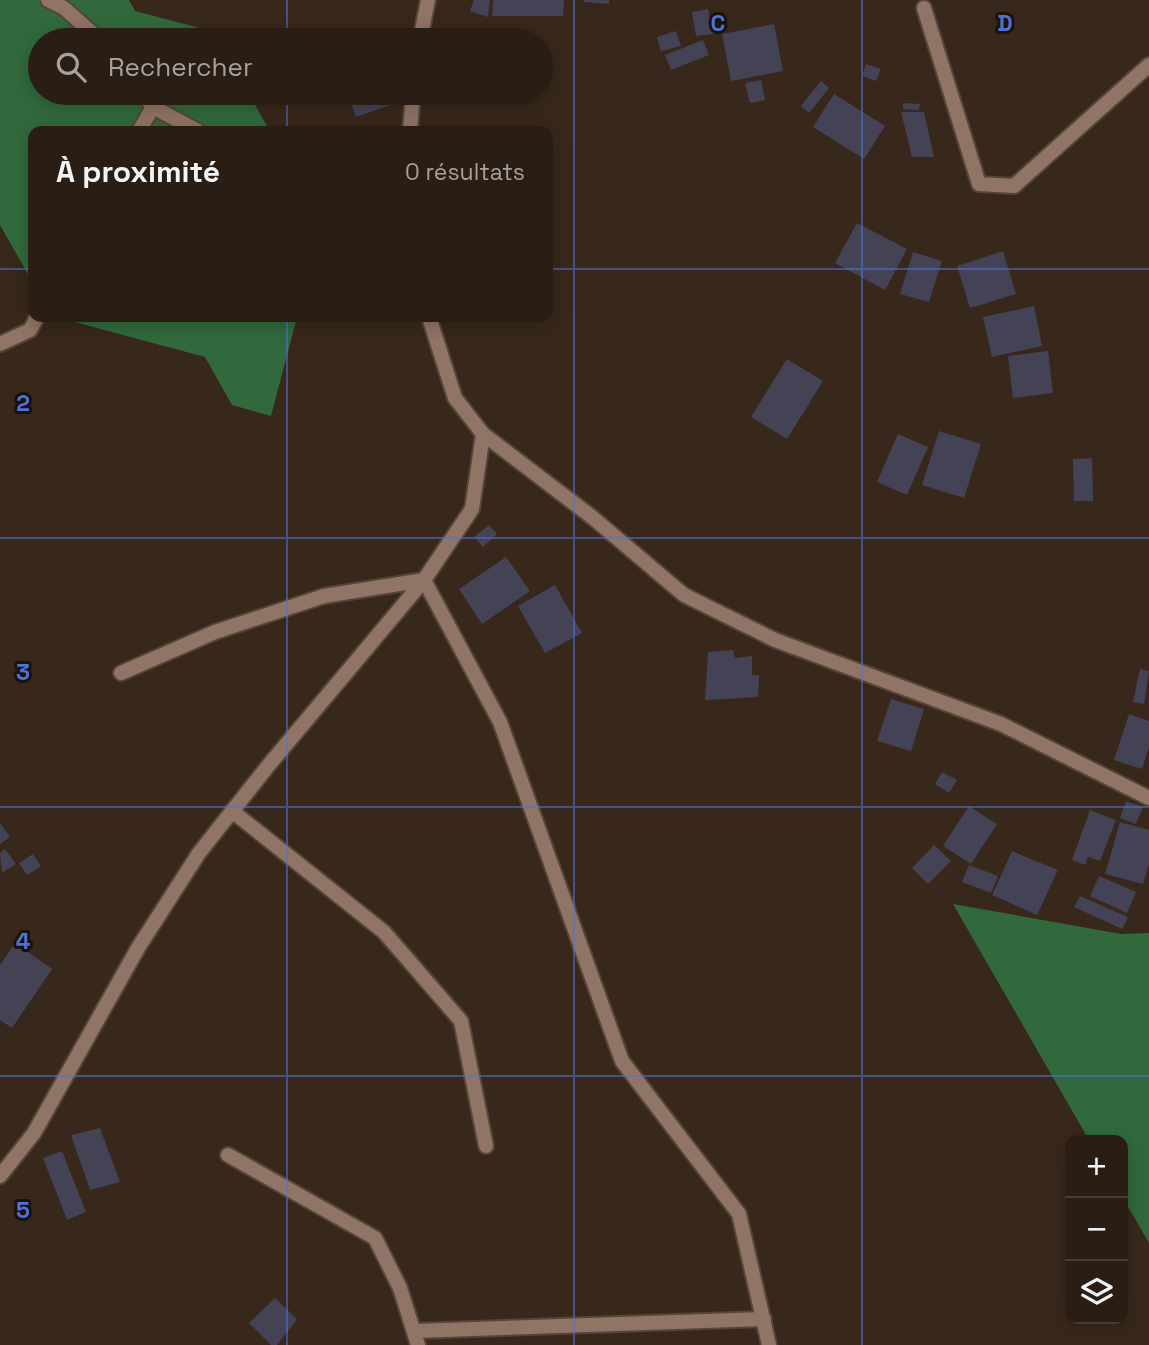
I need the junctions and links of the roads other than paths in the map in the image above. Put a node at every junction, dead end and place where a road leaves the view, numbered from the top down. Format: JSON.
{"nodes":[{"id":1,"x":48,"y":0,"type":"edge"},
{"id":2,"x":428,"y":0,"type":"edge"},
{"id":3,"x":923,"y":8,"type":"dead end"},
{"id":4,"x":86,"y":28,"type":"edge"},
{"id":5,"x":422,"y":28,"type":"edge"},
{"id":6,"x":1149,"y":65,"type":"edge"},
{"id":7,"x":412,"y":105,"type":"edge"},
{"id":8,"x":153,"y":107,"type":"joint"},
{"id":9,"x":142,"y":126,"type":"edge"},
{"id":10,"x":189,"y":126,"type":"edge"},
{"id":11,"x":410,"y":126,"type":"edge"},
{"id":12,"x":34,"y":322,"type":"edge"},
{"id":13,"x":431,"y":322,"type":"edge"},
{"id":14,"x":0,"y":344,"type":"edge"},
{"id":15,"x":483,"y":434,"type":"junction"},
{"id":16,"x":424,"y":580,"type":"junction"},
{"id":17,"x":121,"y":673,"type":"dead end"},
{"id":18,"x":1149,"y":798,"type":"edge"},
{"id":19,"x":232,"y":811,"type":"junction"},
{"id":20,"x":486,"y":1146,"type":"dead end"},
{"id":21,"x":228,"y":1155,"type":"dead end"},
{"id":22,"x":0,"y":1177,"type":"edge"},
{"id":23,"x":764,"y":1319,"type":"junction"},
{"id":24,"x":417,"y":1338,"type":"edge"},
{"id":25,"x":769,"y":1345,"type":"edge"}],
"edges":[{"from":1,"to":4,"type":"street"},
{"from":2,"to":5,"type":"street"},
{"from":3,"to":6,"type":"street"},
{"from":7,"to":11,"type":"street"},
{"from":8,"to":9,"type":"street"},
{"from":8,"to":10,"type":"street"},
{"from":12,"to":14,"type":"street"},
{"from":13,"to":15,"type":"street"},
{"from":15,"to":16,"type":"street"},
{"from":15,"to":18,"type":"street"},
{"from":16,"to":17,"type":"street"},
{"from":16,"to":19,"type":"street"},
{"from":16,"to":23,"type":"street"},
{"from":19,"to":20,"type":"street"},
{"from":19,"to":22,"type":"street"},
{"from":21,"to":24,"type":"street"},
{"from":23,"to":24,"type":"street"},
{"from":23,"to":25,"type":"street"}]}
